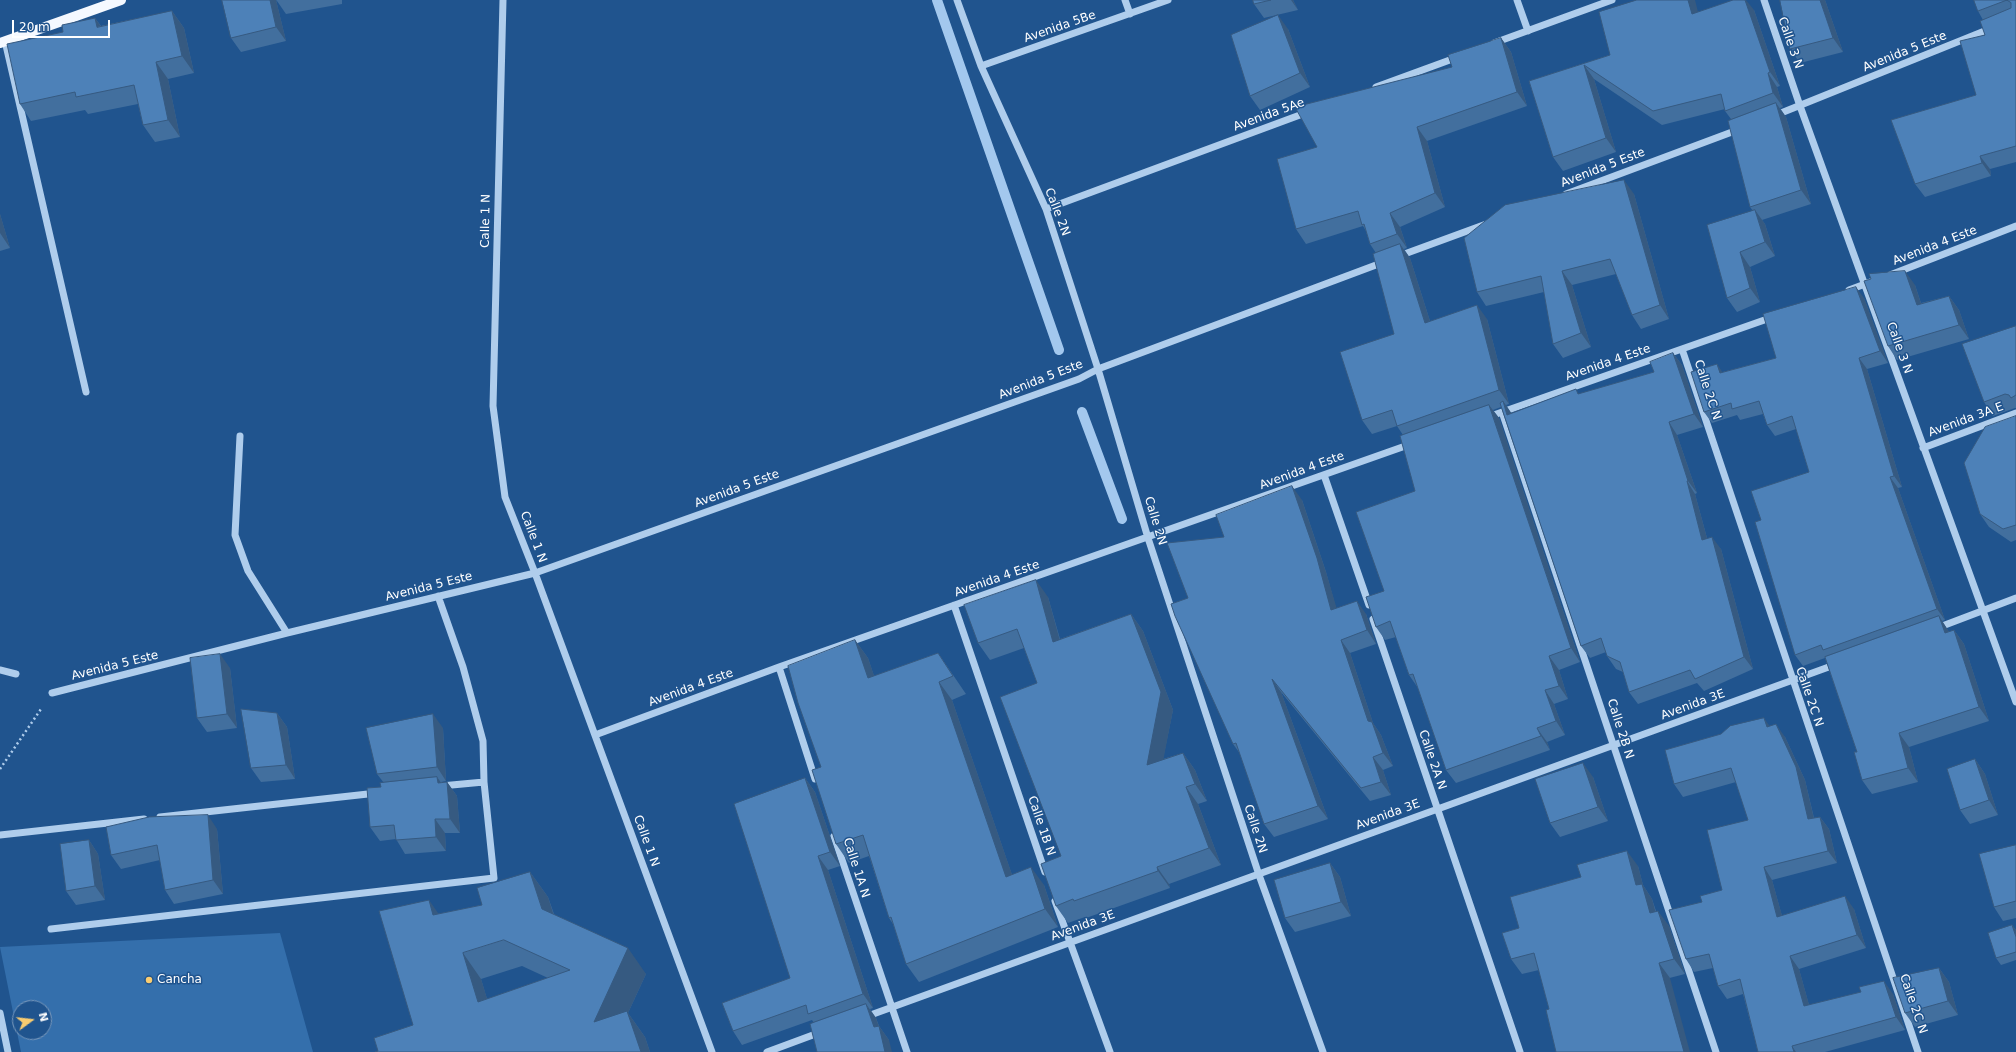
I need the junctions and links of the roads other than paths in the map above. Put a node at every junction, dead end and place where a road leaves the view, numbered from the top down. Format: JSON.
{"nodes":[{"id":1,"x":121,"y":0,"type":"edge"},
{"id":2,"x":503,"y":0,"type":"edge"},
{"id":3,"x":957,"y":0,"type":"edge"},
{"id":4,"x":1125,"y":0,"type":"edge"},
{"id":5,"x":1168,"y":0,"type":"edge"},
{"id":6,"x":1517,"y":0,"type":"edge"},
{"id":7,"x":1612,"y":0,"type":"edge"},
{"id":8,"x":1764,"y":0,"type":"edge"},
{"id":9,"x":1130,"y":14,"type":"junction"},
{"id":10,"x":2002,"y":24,"type":"edge"},
{"id":11,"x":1528,"y":31,"type":"junction"},
{"id":12,"x":2,"y":42,"type":"edge"},
{"id":13,"x":1484,"y":47,"type":"edge"},
{"id":14,"x":1462,"y":55,"type":"edge"},
{"id":15,"x":981,"y":66,"type":"junction"},
{"id":16,"x":1367,"y":91,"type":"edge"},
{"id":17,"x":1800,"y":106,"type":"junction"},
{"id":18,"x":1315,"y":110,"type":"edge"},
{"id":19,"x":1770,"y":117,"type":"edge"},
{"id":20,"x":1748,"y":126,"type":"edge"},
{"id":21,"x":1556,"y":198,"type":"edge"},
{"id":22,"x":1046,"y":209,"type":"junction"},
{"id":23,"x":1496,"y":220,"type":"edge"},
{"id":24,"x":2016,"y":226,"type":"edge"},
{"id":25,"x":1865,"y":284,"type":"junction"},
{"id":26,"x":1843,"y":292,"type":"edge"},
{"id":27,"x":1777,"y":315,"type":"edge"},
{"id":28,"x":1682,"y":349,"type":"junction"},
{"id":29,"x":1098,"y":369,"type":"junction"},
{"id":30,"x":86,"y":392,"type":"dead end"},
{"id":31,"x":1502,"y":412,"type":"junction"},
{"id":32,"x":2016,"y":413,"type":"edge"},
{"id":33,"x":1480,"y":420,"type":"edge"},
{"id":34,"x":240,"y":436,"type":"dead end"},
{"id":35,"x":1421,"y":441,"type":"edge"},
{"id":36,"x":1923,"y":448,"type":"junction"},
{"id":37,"x":1324,"y":475,"type":"junction"},
{"id":38,"x":1148,"y":538,"type":"junction"},
{"id":39,"x":535,"y":573,"type":"junction"},
{"id":40,"x":438,"y":596,"type":"junction"},
{"id":41,"x":2016,"y":598,"type":"edge"},
{"id":42,"x":954,"y":605,"type":"junction"},
{"id":43,"x":1983,"y":612,"type":"junction"},
{"id":44,"x":1932,"y":630,"type":"edge"},
{"id":45,"x":287,"y":633,"type":"junction"},
{"id":46,"x":1844,"y":662,"type":"edge"},
{"id":47,"x":779,"y":667,"type":"junction"},
{"id":48,"x":0,"y":670,"type":"edge"},
{"id":49,"x":16,"y":674,"type":"dead end"},
{"id":50,"x":1792,"y":680,"type":"junction"},
{"id":51,"x":52,"y":693,"type":"road end"},
{"id":52,"x":2016,"y":702,"type":"edge"},
{"id":53,"x":595,"y":735,"type":"junction"},
{"id":54,"x":1614,"y":746,"type":"junction"},
{"id":55,"x":484,"y":782,"type":"junction"},
{"id":56,"x":437,"y":787,"type":"edge"},
{"id":57,"x":818,"y":788,"type":"edge"},
{"id":58,"x":381,"y":793,"type":"edge"},
{"id":59,"x":1438,"y":809,"type":"junction"},
{"id":60,"x":831,"y":826,"type":"edge"},
{"id":61,"x":0,"y":835,"type":"edge"},
{"id":62,"x":1259,"y":875,"type":"junction"},
{"id":63,"x":1048,"y":883,"type":"edge"},
{"id":64,"x":1051,"y":890,"type":"edge"},
{"id":65,"x":52,"y":929,"type":"dead end"},
{"id":66,"x":1069,"y":943,"type":"junction"},
{"id":67,"x":890,"y":1007,"type":"junction"},
{"id":68,"x":0,"y":1013,"type":"edge"},
{"id":69,"x":854,"y":1020,"type":"edge"},
{"id":70,"x":832,"y":1028,"type":"edge"},
{"id":71,"x":8,"y":1052,"type":"edge"},
{"id":72,"x":712,"y":1052,"type":"edge"},
{"id":73,"x":767,"y":1052,"type":"edge"},
{"id":74,"x":906,"y":1052,"type":"edge"},
{"id":75,"x":1110,"y":1052,"type":"edge"},
{"id":76,"x":1323,"y":1052,"type":"edge"},
{"id":77,"x":1520,"y":1052,"type":"edge"},
{"id":78,"x":1716,"y":1052,"type":"edge"},
{"id":79,"x":1918,"y":1052,"type":"edge"}],
"edges":[{"from":1,"to":12,"type":"main road"},
{"from":2,"to":39,"type":"street","name":"Calle 1 N"},
{"from":3,"to":15,"type":"street","name":"Calle 2N"},
{"from":4,"to":9,"type":"street"},
{"from":5,"to":9,"type":"street","name":"Avenida 5Be"},
{"from":6,"to":11,"type":"street"},
{"from":7,"to":11,"type":"street"},
{"from":8,"to":17,"type":"street","name":"Calle 3 N"},
{"from":9,"to":15,"type":"street","name":"Avenida 5Be"},
{"from":10,"to":17,"type":"street","name":"Avenida 5 Este"},
{"from":11,"to":13,"type":"street"},
{"from":12,"to":30,"type":"street"},
{"from":14,"to":16,"type":"street"},
{"from":15,"to":22,"type":"street","name":"Calle 2N"},
{"from":17,"to":19,"type":"street","name":"Avenida 5 Este"},
{"from":17,"to":25,"type":"street","name":"Calle 3 N"},
{"from":18,"to":22,"type":"street","name":"Avenida 5Ae"},
{"from":20,"to":21,"type":"street","name":"Avenida 5 Este"},
{"from":22,"to":29,"type":"street","name":"Calle 2N"},
{"from":23,"to":29,"type":"street","name":"Avenida 5 Este"},
{"from":24,"to":25,"type":"street","name":"Avenida 4 Este"},
{"from":25,"to":26,"type":"street","name":"Avenida 4 Este"},
{"from":25,"to":36,"type":"street","name":"Calle 3 N"},
{"from":27,"to":28,"type":"street","name":"Avenida 4 Este"},
{"from":28,"to":31,"type":"street","name":"Avenida 4 Este"},
{"from":28,"to":50,"type":"street","name":"Calle 2C N"},
{"from":29,"to":38,"type":"street","name":"Calle 2N"},
{"from":29,"to":39,"type":"street","name":"Avenida 5 Este"},
{"from":31,"to":33,"type":"street","name":"Avenida 4 Este"},
{"from":31,"to":54,"type":"street","name":"Calle 2B N"},
{"from":32,"to":36,"type":"street","name":"Avenida 3A E"},
{"from":34,"to":45,"type":"street"},
{"from":35,"to":37,"type":"street","name":"Avenida 4 Este"},
{"from":36,"to":43,"type":"street","name":"Calle 3 N"},
{"from":37,"to":38,"type":"street","name":"Avenida 4 Este"},
{"from":37,"to":59,"type":"street","name":"Calle 2A N"},
{"from":38,"to":42,"type":"street","name":"Avenida 4 Este"},
{"from":38,"to":62,"type":"street","name":"Calle 2N"},
{"from":39,"to":40,"type":"street","name":"Avenida 5 Este"},
{"from":39,"to":53,"type":"street","name":"Calle 1 N"},
{"from":40,"to":45,"type":"street","name":"Avenida 5 Este"},
{"from":40,"to":55,"type":"street"},
{"from":41,"to":43,"type":"street"},
{"from":42,"to":47,"type":"street","name":"Avenida 4 Este"},
{"from":42,"to":63,"type":"street","name":"Calle 1B N"},
{"from":43,"to":44,"type":"street"},
{"from":43,"to":52,"type":"street","name":"Calle 3 N"},
{"from":45,"to":51,"type":"street","name":"Avenida 5 Este"},
{"from":46,"to":50,"type":"street","name":"Avenida 3E"},
{"from":47,"to":53,"type":"street","name":"Avenida 4 Este"},
{"from":47,"to":57,"type":"street"},
{"from":48,"to":49,"type":"street"},
{"from":50,"to":54,"type":"street","name":"Avenida 3E"},
{"from":50,"to":79,"type":"street","name":"Calle 2C N"},
{"from":53,"to":72,"type":"street","name":"Calle 1 N"},
{"from":54,"to":59,"type":"street","name":"Avenida 3E"},
{"from":54,"to":78,"type":"street","name":"Calle 2B N"},
{"from":55,"to":56,"type":"street"},
{"from":55,"to":65,"type":"street"},
{"from":58,"to":61,"type":"street"},
{"from":59,"to":62,"type":"street","name":"Avenida 3E"},
{"from":59,"to":77,"type":"street","name":"Calle 2A N"},
{"from":60,"to":67,"type":"street","name":"Calle 1A N"},
{"from":62,"to":66,"type":"street","name":"Avenida 3E"},
{"from":62,"to":76,"type":"street","name":"Calle 2N"},
{"from":64,"to":66,"type":"street"},
{"from":66,"to":67,"type":"street","name":"Avenida 3E"},
{"from":66,"to":75,"type":"street"},
{"from":67,"to":69,"type":"street","name":"Avenida 3E"},
{"from":67,"to":74,"type":"street","name":"Calle 1A N"},
{"from":68,"to":71,"type":"street"},
{"from":70,"to":73,"type":"street"}]}
